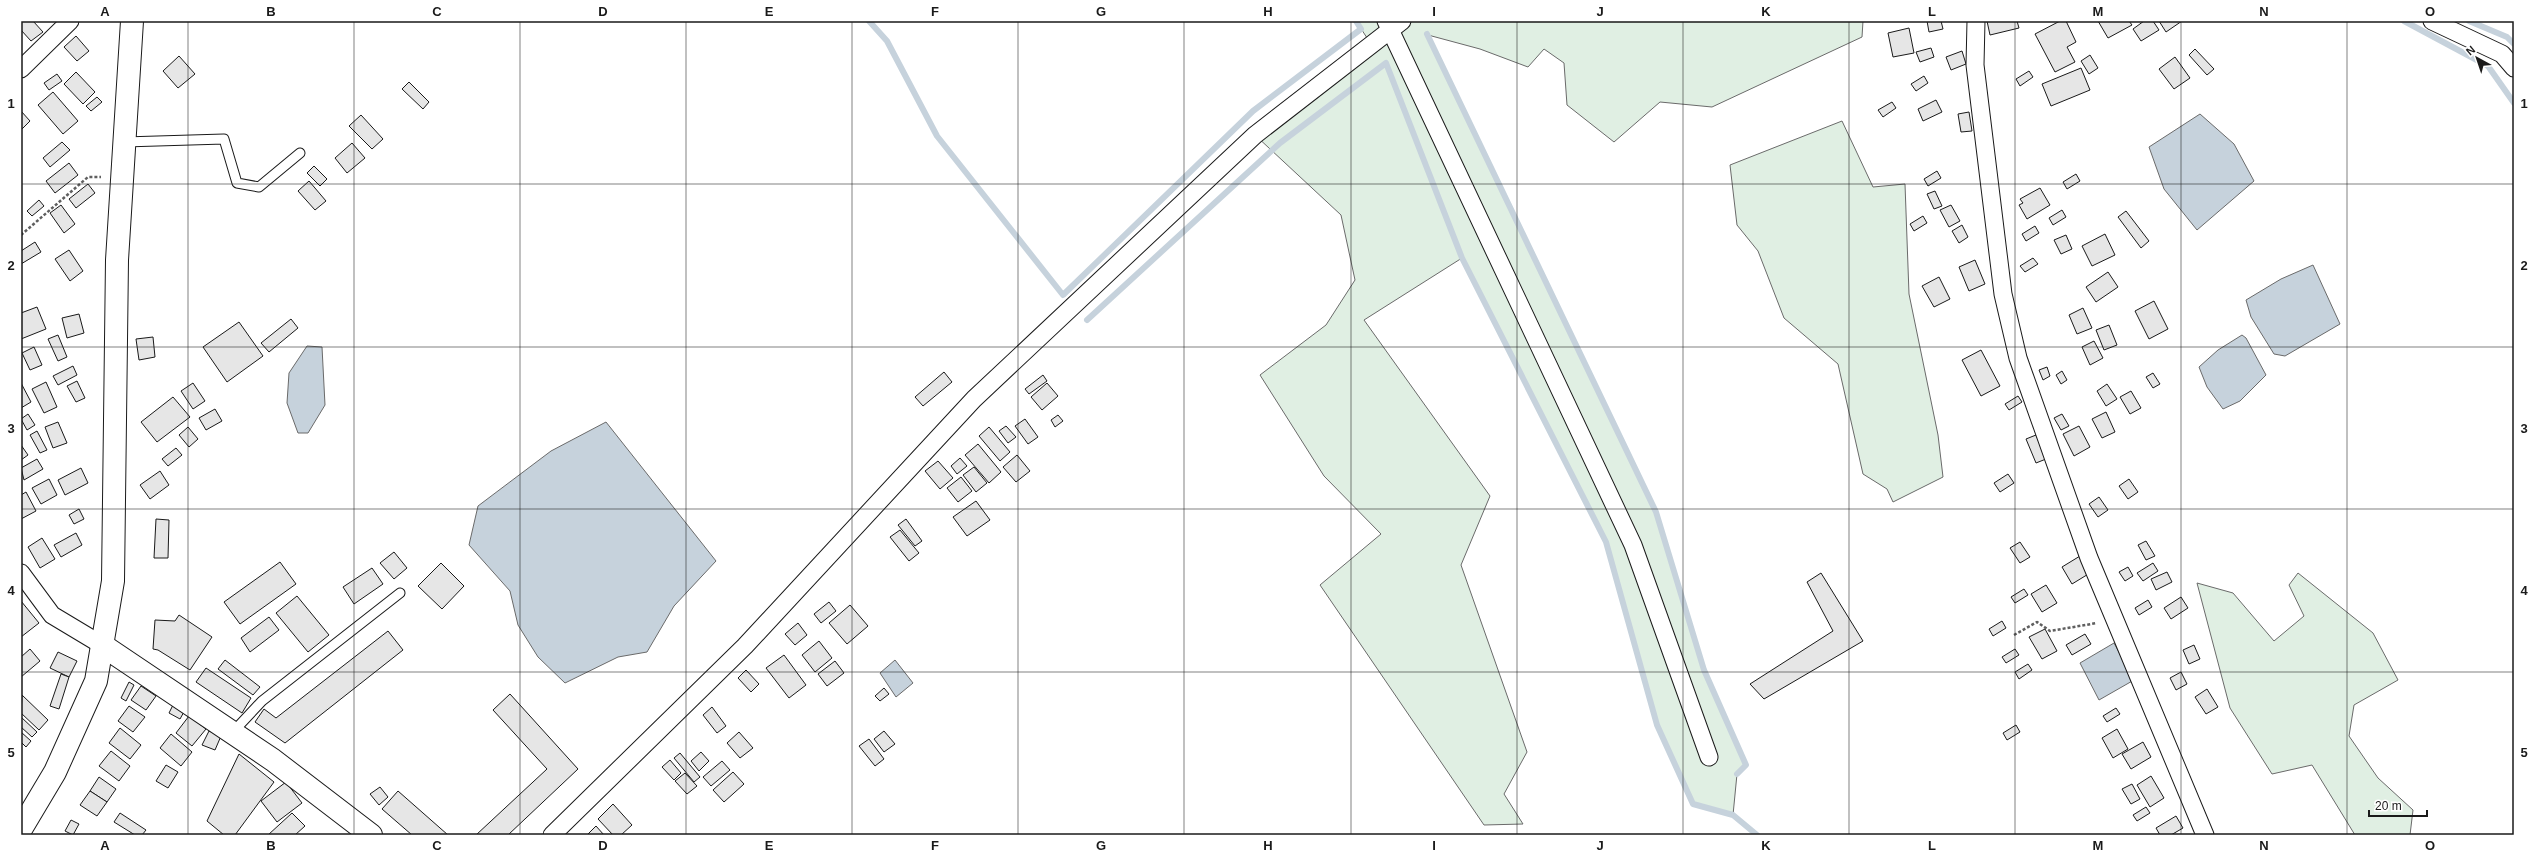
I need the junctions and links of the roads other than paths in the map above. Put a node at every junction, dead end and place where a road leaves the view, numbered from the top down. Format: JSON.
{"nodes":[{"id":1,"x":70,"y":21,"type":"edge"},
{"id":2,"x":132,"y":21,"type":"edge"},
{"id":3,"x":1976,"y":21,"type":"edge"},
{"id":4,"x":2432,"y":21,"type":"edge"},
{"id":5,"x":1393,"y":24,"type":"edge"},
{"id":6,"x":2514,"y":68,"type":"edge"},
{"id":7,"x":21,"y":69,"type":"edge"},
{"id":8,"x":124,"y":142,"type":"junction"},
{"id":9,"x":300,"y":153,"type":"dead end"},
{"id":10,"x":21,"y":573,"type":"edge"},
{"id":11,"x":400,"y":593,"type":"dead end"},
{"id":12,"x":102,"y":645,"type":"junction"},
{"id":13,"x":232,"y":733,"type":"junction"},
{"id":14,"x":1709,"y":757,"type":"dead end"},
{"id":15,"x":21,"y":829,"type":"edge"},
{"id":16,"x":371,"y":835,"type":"edge"},
{"id":17,"x":552,"y":835,"type":"edge"},
{"id":18,"x":2205,"y":835,"type":"edge"}],
"edges":[{"from":1,"to":7,"type":"street"},
{"from":2,"to":8,"type":"main road"},
{"from":3,"to":18,"type":"street"},
{"from":4,"to":6,"type":"street"},
{"from":5,"to":14,"type":"street"},
{"from":5,"to":17,"type":"street"},
{"from":8,"to":9,"type":"lane"},
{"from":8,"to":12,"type":"main road"},
{"from":10,"to":12,"type":"street"},
{"from":11,"to":13,"type":"lane"},
{"from":12,"to":13,"type":"main road"},
{"from":12,"to":15,"type":"main road"},
{"from":13,"to":16,"type":"main road"}]}
